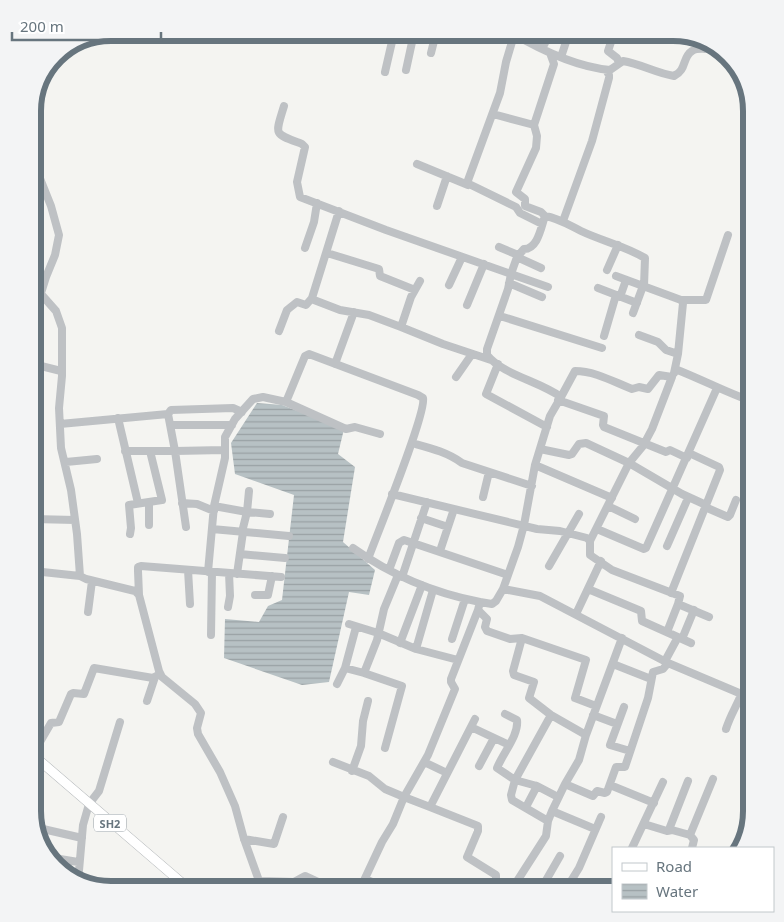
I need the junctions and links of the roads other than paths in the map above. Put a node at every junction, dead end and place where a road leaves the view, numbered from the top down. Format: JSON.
{"nodes":[{"id":1,"x":392,"y":41,"type":"edge"},
{"id":2,"x":412,"y":41,"type":"edge"},
{"id":3,"x":434,"y":41,"type":"edge"},
{"id":4,"x":510,"y":41,"type":"edge"},
{"id":5,"x":526,"y":41,"type":"edge"},
{"id":6,"x":546,"y":41,"type":"edge"},
{"id":7,"x":566,"y":41,"type":"edge"},
{"id":8,"x":611,"y":41,"type":"edge"},
{"id":9,"x":542,"y":49,"type":"junction"},
{"id":10,"x":705,"y":50,"type":"edge"},
{"id":11,"x":431,"y":53,"type":"dead end"},
{"id":12,"x":550,"y":53,"type":"junction"},
{"id":13,"x":561,"y":57,"type":"junction"},
{"id":14,"x":619,"y":63,"type":"junction"},
{"id":15,"x":406,"y":70,"type":"dead end"},
{"id":16,"x":606,"y":70,"type":"junction"},
{"id":17,"x":385,"y":72,"type":"dead end"},
{"id":18,"x":284,"y":106,"type":"dead end"},
{"id":19,"x":493,"y":114,"type":"junction"},
{"id":20,"x":534,"y":126,"type":"junction"},
{"id":21,"x":417,"y":164,"type":"dead end"},
{"id":22,"x":447,"y":176,"type":"junction"},
{"id":23,"x":41,"y":181,"type":"edge"},
{"id":24,"x":468,"y":185,"type":"junction"},
{"id":25,"x":317,"y":203,"type":"junction"},
{"id":26,"x":437,"y":206,"type":"dead end"},
{"id":27,"x":339,"y":211,"type":"junction"},
{"id":28,"x":544,"y":220,"type":"junction"},
{"id":29,"x":562,"y":221,"type":"junction"},
{"id":30,"x":728,"y":235,"type":"dead end"},
{"id":31,"x":618,"y":245,"type":"junction"},
{"id":32,"x":305,"y":248,"type":"dead end"},
{"id":33,"x":499,"y":248,"type":"dead end"},
{"id":34,"x":327,"y":253,"type":"junction"},
{"id":35,"x":518,"y":256,"type":"junction"},
{"id":36,"x":462,"y":257,"type":"junction"},
{"id":37,"x":484,"y":264,"type":"junction"},
{"id":38,"x":541,"y":268,"type":"dead end"},
{"id":39,"x":607,"y":270,"type":"dead end"},
{"id":40,"x":511,"y":274,"type":"junction"},
{"id":41,"x":616,"y":276,"type":"dead end"},
{"id":42,"x":626,"y":280,"type":"junction"},
{"id":43,"x":420,"y":281,"type":"dead end"},
{"id":44,"x":509,"y":284,"type":"junction"},
{"id":45,"x":449,"y":285,"type":"dead end"},
{"id":46,"x":643,"y":286,"type":"junction"},
{"id":47,"x":548,"y":287,"type":"dead end"},
{"id":48,"x":598,"y":288,"type":"dead end"},
{"id":49,"x":415,"y":290,"type":"junction"},
{"id":50,"x":41,"y":293,"type":"joint"},
{"id":51,"x":618,"y":296,"type":"junction"},
{"id":52,"x":542,"y":297,"type":"dead end"},
{"id":53,"x":312,"y":298,"type":"junction"},
{"id":54,"x":681,"y":300,"type":"junction"},
{"id":55,"x":636,"y":304,"type":"junction"},
{"id":56,"x":467,"y":305,"type":"dead end"},
{"id":57,"x":354,"y":312,"type":"junction"},
{"id":58,"x":633,"y":313,"type":"dead end"},
{"id":59,"x":500,"y":316,"type":"junction"},
{"id":60,"x":401,"y":327,"type":"junction"},
{"id":61,"x":280,"y":331,"type":"dead end"},
{"id":62,"x":639,"y":335,"type":"dead end"},
{"id":63,"x":604,"y":336,"type":"dead end"},
{"id":64,"x":602,"y":348,"type":"dead end"},
{"id":65,"x":472,"y":354,"type":"junction"},
{"id":66,"x":678,"y":354,"type":"junction"},
{"id":67,"x":494,"y":362,"type":"junction"},
{"id":68,"x":335,"y":364,"type":"junction"},
{"id":69,"x":41,"y":366,"type":"edge"},
{"id":70,"x":675,"y":369,"type":"junction"},
{"id":71,"x":62,"y":371,"type":"junction"},
{"id":72,"x":456,"y":377,"type":"dead end"},
{"id":73,"x":672,"y":377,"type":"junction"},
{"id":74,"x":717,"y":388,"type":"junction"},
{"id":75,"x":743,"y":398,"type":"edge"},
{"id":76,"x":559,"y":399,"type":"junction"},
{"id":77,"x":286,"y":402,"type":"junction"},
{"id":78,"x":242,"y":412,"type":"junction"},
{"id":79,"x":168,"y":414,"type":"junction"},
{"id":80,"x":118,"y":418,"type":"junction"},
{"id":81,"x":60,"y":424,"type":"junction"},
{"id":82,"x":171,"y":425,"type":"junction"},
{"id":83,"x":232,"y":425,"type":"junction"},
{"id":84,"x":547,"y":427,"type":"junction"},
{"id":85,"x":380,"y":434,"type":"dead end"},
{"id":86,"x":412,"y":443,"type":"junction"},
{"id":87,"x":645,"y":443,"type":"junction"},
{"id":88,"x":540,"y":449,"type":"junction"},
{"id":89,"x":224,"y":450,"type":"junction"},
{"id":90,"x":124,"y":451,"type":"junction"},
{"id":91,"x":150,"y":451,"type":"junction"},
{"id":92,"x":175,"y":451,"type":"junction"},
{"id":93,"x":688,"y":456,"type":"junction"},
{"id":94,"x":97,"y":459,"type":"dead end"},
{"id":95,"x":66,"y":462,"type":"junction"},
{"id":96,"x":629,"y":463,"type":"junction"},
{"id":97,"x":535,"y":465,"type":"junction"},
{"id":98,"x":489,"y":472,"type":"junction"},
{"id":99,"x":532,"y":486,"type":"junction"},
{"id":100,"x":673,"y":489,"type":"junction"},
{"id":101,"x":249,"y":491,"type":"dead end"},
{"id":102,"x":392,"y":494,"type":"junction"},
{"id":103,"x":483,"y":497,"type":"dead end"},
{"id":104,"x":612,"y":498,"type":"junction"},
{"id":105,"x":688,"y":498,"type":"junction"},
{"id":106,"x":736,"y":500,"type":"dead end"},
{"id":107,"x":149,"y":502,"type":"junction"},
{"id":108,"x":182,"y":502,"type":"junction"},
{"id":109,"x":427,"y":502,"type":"junction"},
{"id":110,"x":138,"y":503,"type":"junction"},
{"id":111,"x":608,"y":506,"type":"junction"},
{"id":112,"x":706,"y":506,"type":"junction"},
{"id":113,"x":214,"y":508,"type":"junction"},
{"id":114,"x":454,"y":509,"type":"junction"},
{"id":115,"x":247,"y":512,"type":"junction"},
{"id":116,"x":270,"y":514,"type":"dead end"},
{"id":117,"x":579,"y":514,"type":"dead end"},
{"id":118,"x":421,"y":518,"type":"junction"},
{"id":119,"x":41,"y":519,"type":"edge"},
{"id":120,"x":75,"y":520,"type":"junction"},
{"id":121,"x":635,"y":520,"type":"dead end"},
{"id":122,"x":149,"y":525,"type":"dead end"},
{"id":123,"x":524,"y":526,"type":"junction"},
{"id":124,"x":186,"y":527,"type":"dead end"},
{"id":125,"x":448,"y":527,"type":"junction"},
{"id":126,"x":212,"y":528,"type":"junction"},
{"id":127,"x":597,"y":528,"type":"junction"},
{"id":128,"x":243,"y":532,"type":"junction"},
{"id":129,"x":130,"y":534,"type":"dead end"},
{"id":130,"x":567,"y":534,"type":"junction"},
{"id":131,"x":288,"y":536,"type":"dead end"},
{"id":132,"x":414,"y":542,"type":"junction"},
{"id":133,"x":590,"y":542,"type":"junction"},
{"id":134,"x":667,"y":546,"type":"dead end"},
{"id":135,"x":353,"y":548,"type":"dead end"},
{"id":136,"x":440,"y":551,"type":"junction"},
{"id":137,"x":240,"y":554,"type":"junction"},
{"id":138,"x":285,"y":558,"type":"dead end"},
{"id":139,"x":368,"y":559,"type":"junction"},
{"id":140,"x":601,"y":560,"type":"junction"},
{"id":141,"x":549,"y":566,"type":"dead end"},
{"id":142,"x":188,"y":570,"type":"junction"},
{"id":143,"x":389,"y":570,"type":"junction"},
{"id":144,"x":41,"y":572,"type":"edge"},
{"id":145,"x":210,"y":572,"type":"junction"},
{"id":146,"x":233,"y":574,"type":"junction"},
{"id":147,"x":508,"y":575,"type":"junction"},
{"id":148,"x":80,"y":576,"type":"junction"},
{"id":149,"x":272,"y":576,"type":"junction"},
{"id":150,"x":400,"y":576,"type":"junction"},
{"id":151,"x":281,"y":577,"type":"dead end"},
{"id":152,"x":92,"y":581,"type":"junction"},
{"id":153,"x":422,"y":585,"type":"junction"},
{"id":154,"x":503,"y":589,"type":"junction"},
{"id":155,"x":588,"y":589,"type":"junction"},
{"id":156,"x":433,"y":590,"type":"junction"},
{"id":157,"x":671,"y":593,"type":"junction"},
{"id":158,"x":139,"y":595,"type":"junction"},
{"id":159,"x":255,"y":595,"type":"dead end"},
{"id":160,"x":465,"y":599,"type":"junction"},
{"id":161,"x":190,"y":604,"type":"dead end"},
{"id":162,"x":492,"y":604,"type":"junction"},
{"id":163,"x":678,"y":604,"type":"junction"},
{"id":164,"x":479,"y":606,"type":"junction"},
{"id":165,"x":228,"y":607,"type":"dead end"},
{"id":166,"x":694,"y":610,"type":"junction"},
{"id":167,"x":88,"y":612,"type":"dead end"},
{"id":168,"x":576,"y":614,"type":"junction"},
{"id":169,"x":709,"y":617,"type":"dead end"},
{"id":170,"x":487,"y":619,"type":"junction"},
{"id":171,"x":667,"y":632,"type":"junction"},
{"id":172,"x":378,"y":633,"type":"junction"},
{"id":173,"x":211,"y":635,"type":"dead end"},
{"id":174,"x":522,"y":638,"type":"junction"},
{"id":175,"x":622,"y":638,"type":"junction"},
{"id":176,"x":680,"y":638,"type":"junction"},
{"id":177,"x":452,"y":639,"type":"dead end"},
{"id":178,"x":400,"y":643,"type":"junction"},
{"id":179,"x":692,"y":643,"type":"dead end"},
{"id":180,"x":416,"y":649,"type":"junction"},
{"id":181,"x":458,"y":660,"type":"junction"},
{"id":182,"x":667,"y":662,"type":"junction"},
{"id":183,"x":613,"y":664,"type":"junction"},
{"id":184,"x":344,"y":668,"type":"junction"},
{"id":185,"x":364,"y":673,"type":"junction"},
{"id":186,"x":157,"y":676,"type":"junction"},
{"id":187,"x":651,"y":679,"type":"junction"},
{"id":188,"x":337,"y":684,"type":"dead end"},
{"id":189,"x":741,"y":695,"type":"joint"},
{"id":190,"x":147,"y":701,"type":"dead end"},
{"id":191,"x":368,"y":701,"type":"dead end"},
{"id":192,"x":596,"y":706,"type":"junction"},
{"id":193,"x":624,"y":707,"type":"dead end"},
{"id":194,"x":505,"y":714,"type":"dead end"},
{"id":195,"x":551,"y":715,"type":"junction"},
{"id":196,"x":593,"y":715,"type":"junction"},
{"id":197,"x":120,"y":722,"type":"dead end"},
{"id":198,"x":617,"y":724,"type":"junction"},
{"id":199,"x":726,"y":729,"type":"dead end"},
{"id":200,"x":586,"y":735,"type":"junction"},
{"id":201,"x":494,"y":738,"type":"junction"},
{"id":202,"x":41,"y":739,"type":"edge"},
{"id":203,"x":509,"y":745,"type":"junction"},
{"id":204,"x":385,"y":748,"type":"dead end"},
{"id":205,"x":630,"y":751,"type":"junction"},
{"id":206,"x":41,"y":762,"type":"edge"},
{"id":207,"x":333,"y":762,"type":"dead end"},
{"id":208,"x":424,"y":762,"type":"junction"},
{"id":209,"x":478,"y":766,"type":"dead end"},
{"id":210,"x":352,"y":771,"type":"junction"},
{"id":211,"x":447,"y":772,"type":"junction"},
{"id":212,"x":713,"y":778,"type":"dead end"},
{"id":213,"x":515,"y":780,"type":"junction"},
{"id":214,"x":688,"y":780,"type":"dead end"},
{"id":215,"x":662,"y":782,"type":"dead end"},
{"id":216,"x":565,"y":784,"type":"junction"},
{"id":217,"x":610,"y":785,"type":"junction"},
{"id":218,"x":537,"y":786,"type":"junction"},
{"id":219,"x":404,"y":797,"type":"junction"},
{"id":220,"x":558,"y":797,"type":"junction"},
{"id":221,"x":654,"y":803,"type":"junction"},
{"id":222,"x":89,"y":804,"type":"junction"},
{"id":223,"x":430,"y":807,"type":"junction"},
{"id":224,"x":526,"y":808,"type":"junction"},
{"id":225,"x":552,"y":811,"type":"junction"},
{"id":226,"x":283,"y":817,"type":"dead end"},
{"id":227,"x":600,"y":817,"type":"dead end"},
{"id":228,"x":548,"y":821,"type":"junction"},
{"id":229,"x":644,"y":824,"type":"junction"},
{"id":230,"x":44,"y":829,"type":"edge"},
{"id":231,"x":595,"y":829,"type":"junction"},
{"id":232,"x":672,"y":830,"type":"junction"},
{"id":233,"x":690,"y":835,"type":"junction"},
{"id":234,"x":82,"y":838,"type":"junction"},
{"id":235,"x":244,"y":839,"type":"junction"},
{"id":236,"x":632,"y":847,"type":"edge"},
{"id":237,"x":692,"y":847,"type":"edge"},
{"id":238,"x":560,"y":856,"type":"dead end"},
{"id":239,"x":61,"y":859,"type":"edge"},
{"id":240,"x":78,"y":862,"type":"junction"},
{"id":241,"x":78,"y":873,"type":"edge"},
{"id":242,"x":365,"y":879,"type":"joint"},
{"id":243,"x":178,"y":881,"type":"edge"},
{"id":244,"x":260,"y":881,"type":"edge"},
{"id":245,"x":295,"y":881,"type":"edge"},
{"id":246,"x":314,"y":881,"type":"edge"},
{"id":247,"x":369,"y":881,"type":"edge"},
{"id":248,"x":495,"y":881,"type":"edge"},
{"id":249,"x":518,"y":881,"type":"edge"},
{"id":250,"x":546,"y":881,"type":"edge"},
{"id":251,"x":571,"y":881,"type":"edge"}],
"edges":[{"from":1,"to":17,"type":"street"},
{"from":2,"to":15,"type":"street"},
{"from":3,"to":11,"type":"street"},
{"from":4,"to":19,"type":"street"},
{"from":5,"to":9,"type":"street"},
{"from":6,"to":9,"type":"street"},
{"from":7,"to":13,"type":"street"},
{"from":8,"to":14,"type":"street"},
{"from":9,"to":12,"type":"street"},
{"from":10,"to":14,"type":"street"},
{"from":12,"to":13,"type":"street"},
{"from":12,"to":20,"type":"street"},
{"from":13,"to":16,"type":"street"},
{"from":14,"to":16,"type":"street"},
{"from":16,"to":29,"type":"street"},
{"from":18,"to":25,"type":"street"},
{"from":19,"to":20,"type":"street"},
{"from":19,"to":24,"type":"street"},
{"from":20,"to":28,"type":"street"},
{"from":21,"to":22,"type":"street"},
{"from":22,"to":24,"type":"street"},
{"from":22,"to":26,"type":"street"},
{"from":23,"to":50,"type":"street"},
{"from":24,"to":28,"type":"street"},
{"from":25,"to":27,"type":"street"},
{"from":25,"to":32,"type":"street"},
{"from":27,"to":34,"type":"street"},
{"from":27,"to":36,"type":"street"},
{"from":28,"to":29,"type":"street"},
{"from":28,"to":35,"type":"street"},
{"from":29,"to":31,"type":"street"},
{"from":30,"to":54,"type":"street"},
{"from":31,"to":39,"type":"street"},
{"from":31,"to":46,"type":"street"},
{"from":33,"to":35,"type":"street"},
{"from":34,"to":49,"type":"street"},
{"from":34,"to":53,"type":"street"},
{"from":35,"to":38,"type":"street"},
{"from":35,"to":40,"type":"street"},
{"from":36,"to":37,"type":"street"},
{"from":36,"to":45,"type":"street"},
{"from":37,"to":40,"type":"street"},
{"from":37,"to":56,"type":"street"},
{"from":40,"to":44,"type":"street"},
{"from":40,"to":47,"type":"street"},
{"from":41,"to":42,"type":"street"},
{"from":42,"to":46,"type":"street"},
{"from":42,"to":51,"type":"street"},
{"from":43,"to":49,"type":"street"},
{"from":44,"to":52,"type":"street"},
{"from":44,"to":59,"type":"street"},
{"from":46,"to":54,"type":"street"},
{"from":46,"to":55,"type":"street"},
{"from":48,"to":51,"type":"street"},
{"from":49,"to":60,"type":"street"},
{"from":50,"to":71,"type":"street"},
{"from":51,"to":55,"type":"street"},
{"from":51,"to":63,"type":"street"},
{"from":53,"to":57,"type":"street"},
{"from":53,"to":61,"type":"street"},
{"from":54,"to":66,"type":"street"},
{"from":55,"to":58,"type":"street"},
{"from":57,"to":60,"type":"street"},
{"from":57,"to":68,"type":"street"},
{"from":59,"to":64,"type":"street"},
{"from":59,"to":67,"type":"street"},
{"from":60,"to":65,"type":"street"},
{"from":62,"to":66,"type":"street"},
{"from":65,"to":67,"type":"street"},
{"from":65,"to":72,"type":"street"},
{"from":66,"to":70,"type":"street"},
{"from":67,"to":76,"type":"street"},
{"from":67,"to":84,"type":"street"},
{"from":68,"to":77,"type":"street"},
{"from":68,"to":86,"type":"street"},
{"from":69,"to":71,"type":"street"},
{"from":70,"to":73,"type":"street"},
{"from":70,"to":74,"type":"street"},
{"from":71,"to":81,"type":"street"},
{"from":73,"to":76,"type":"street"},
{"from":73,"to":87,"type":"street"},
{"from":74,"to":75,"type":"street"},
{"from":74,"to":93,"type":"street"},
{"from":76,"to":84,"type":"street"},
{"from":76,"to":87,"type":"street"},
{"from":77,"to":78,"type":"street"},
{"from":77,"to":85,"type":"street"},
{"from":78,"to":79,"type":"street"},
{"from":78,"to":83,"type":"street"},
{"from":79,"to":80,"type":"street"},
{"from":79,"to":82,"type":"street"},
{"from":80,"to":81,"type":"street"},
{"from":80,"to":90,"type":"street"},
{"from":81,"to":95,"type":"street"},
{"from":82,"to":83,"type":"street"},
{"from":82,"to":92,"type":"street"},
{"from":83,"to":89,"type":"street"},
{"from":84,"to":88,"type":"street"},
{"from":86,"to":98,"type":"street"},
{"from":86,"to":102,"type":"street"},
{"from":87,"to":93,"type":"street"},
{"from":87,"to":96,"type":"street"},
{"from":88,"to":96,"type":"street"},
{"from":88,"to":97,"type":"street"},
{"from":89,"to":92,"type":"street"},
{"from":89,"to":113,"type":"street"},
{"from":90,"to":91,"type":"street"},
{"from":90,"to":110,"type":"street"},
{"from":91,"to":92,"type":"street"},
{"from":91,"to":107,"type":"street"},
{"from":92,"to":108,"type":"street"},
{"from":93,"to":100,"type":"street"},
{"from":93,"to":112,"type":"street"},
{"from":94,"to":95,"type":"street"},
{"from":95,"to":120,"type":"street"},
{"from":96,"to":100,"type":"street"},
{"from":96,"to":104,"type":"street"},
{"from":97,"to":99,"type":"street"},
{"from":97,"to":104,"type":"street"},
{"from":98,"to":99,"type":"street"},
{"from":98,"to":103,"type":"street"},
{"from":99,"to":123,"type":"street"},
{"from":100,"to":105,"type":"street"},
{"from":100,"to":127,"type":"street"},
{"from":101,"to":115,"type":"street"},
{"from":102,"to":109,"type":"street"},
{"from":102,"to":139,"type":"street"},
{"from":104,"to":111,"type":"street"},
{"from":105,"to":112,"type":"street"},
{"from":105,"to":134,"type":"street"},
{"from":106,"to":112,"type":"street"},
{"from":107,"to":110,"type":"street"},
{"from":107,"to":122,"type":"street"},
{"from":108,"to":113,"type":"street"},
{"from":108,"to":124,"type":"street"},
{"from":109,"to":114,"type":"street"},
{"from":109,"to":118,"type":"street"},
{"from":110,"to":129,"type":"street"},
{"from":111,"to":121,"type":"street"},
{"from":111,"to":127,"type":"street"},
{"from":112,"to":157,"type":"street"},
{"from":113,"to":115,"type":"street"},
{"from":113,"to":126,"type":"street"},
{"from":114,"to":123,"type":"street"},
{"from":114,"to":125,"type":"street"},
{"from":115,"to":116,"type":"street"},
{"from":115,"to":128,"type":"street"},
{"from":117,"to":130,"type":"street"},
{"from":118,"to":125,"type":"street"},
{"from":118,"to":132,"type":"street"},
{"from":119,"to":120,"type":"street"},
{"from":120,"to":148,"type":"street"},
{"from":123,"to":130,"type":"street"},
{"from":123,"to":147,"type":"street"},
{"from":125,"to":136,"type":"street"},
{"from":126,"to":128,"type":"street"},
{"from":126,"to":145,"type":"street"},
{"from":127,"to":133,"type":"street"},
{"from":128,"to":131,"type":"street"},
{"from":128,"to":137,"type":"street"},
{"from":130,"to":133,"type":"street"},
{"from":130,"to":141,"type":"street"},
{"from":132,"to":136,"type":"street"},
{"from":132,"to":143,"type":"street"},
{"from":132,"to":150,"type":"street"},
{"from":133,"to":140,"type":"street"},
{"from":135,"to":139,"type":"street"},
{"from":136,"to":147,"type":"street"},
{"from":137,"to":138,"type":"street"},
{"from":137,"to":146,"type":"street"},
{"from":139,"to":143,"type":"street"},
{"from":140,"to":155,"type":"street"},
{"from":140,"to":157,"type":"street"},
{"from":142,"to":145,"type":"street"},
{"from":142,"to":158,"type":"street"},
{"from":142,"to":161,"type":"street"},
{"from":143,"to":150,"type":"street"},
{"from":144,"to":148,"type":"street"},
{"from":145,"to":146,"type":"street"},
{"from":145,"to":173,"type":"street"},
{"from":146,"to":149,"type":"street"},
{"from":146,"to":165,"type":"street"},
{"from":147,"to":154,"type":"street"},
{"from":148,"to":152,"type":"street"},
{"from":149,"to":151,"type":"street"},
{"from":149,"to":159,"type":"street"},
{"from":150,"to":153,"type":"street"},
{"from":150,"to":172,"type":"street"},
{"from":152,"to":158,"type":"street"},
{"from":152,"to":167,"type":"street"},
{"from":153,"to":156,"type":"street"},
{"from":153,"to":178,"type":"street"},
{"from":154,"to":162,"type":"street"},
{"from":154,"to":168,"type":"street"},
{"from":155,"to":168,"type":"street"},
{"from":155,"to":171,"type":"street"},
{"from":156,"to":160,"type":"street"},
{"from":156,"to":180,"type":"street"},
{"from":157,"to":163,"type":"street"},
{"from":158,"to":186,"type":"street"},
{"from":160,"to":164,"type":"street"},
{"from":160,"to":177,"type":"street"},
{"from":162,"to":164,"type":"street"},
{"from":162,"to":170,"type":"street"},
{"from":163,"to":166,"type":"street"},
{"from":163,"to":171,"type":"street"},
{"from":164,"to":170,"type":"street"},
{"from":164,"to":181,"type":"street"},
{"from":166,"to":169,"type":"street"},
{"from":166,"to":176,"type":"street"},
{"from":168,"to":175,"type":"street"},
{"from":170,"to":174,"type":"street"},
{"from":171,"to":176,"type":"street"},
{"from":172,"to":178,"type":"street"},
{"from":172,"to":184,"type":"street"},
{"from":172,"to":185,"type":"street"},
{"from":174,"to":192,"type":"street"},
{"from":174,"to":195,"type":"street"},
{"from":175,"to":182,"type":"street"},
{"from":175,"to":183,"type":"street"},
{"from":176,"to":179,"type":"street"},
{"from":176,"to":182,"type":"street"},
{"from":178,"to":180,"type":"street"},
{"from":180,"to":181,"type":"street"},
{"from":181,"to":208,"type":"street"},
{"from":182,"to":187,"type":"street"},
{"from":182,"to":189,"type":"street"},
{"from":183,"to":187,"type":"street"},
{"from":183,"to":192,"type":"street"},
{"from":184,"to":185,"type":"street"},
{"from":184,"to":188,"type":"street"},
{"from":185,"to":204,"type":"street"},
{"from":186,"to":190,"type":"street"},
{"from":186,"to":202,"type":"street"},
{"from":186,"to":235,"type":"street"},
{"from":187,"to":205,"type":"street"},
{"from":189,"to":199,"type":"street"},
{"from":191,"to":210,"type":"street"},
{"from":192,"to":196,"type":"street"},
{"from":193,"to":198,"type":"street"},
{"from":194,"to":203,"type":"street"},
{"from":195,"to":200,"type":"street"},
{"from":195,"to":213,"type":"street"},
{"from":196,"to":198,"type":"street"},
{"from":196,"to":200,"type":"street"},
{"from":197,"to":222,"type":"street"},
{"from":198,"to":205,"type":"street"},
{"from":200,"to":216,"type":"street"},
{"from":201,"to":203,"type":"street"},
{"from":201,"to":209,"type":"street"},
{"from":201,"to":211,"type":"street"},
{"from":203,"to":213,"type":"street"},
{"from":205,"to":217,"type":"street"},
{"from":206,"to":222,"type":"main road","number":"SH2"},
{"from":207,"to":210,"type":"street"},
{"from":208,"to":211,"type":"street"},
{"from":208,"to":219,"type":"street"},
{"from":210,"to":219,"type":"street"},
{"from":211,"to":223,"type":"street"},
{"from":212,"to":233,"type":"street"},
{"from":213,"to":218,"type":"street"},
{"from":213,"to":224,"type":"street"},
{"from":214,"to":232,"type":"street"},
{"from":215,"to":221,"type":"street"},
{"from":216,"to":217,"type":"street"},
{"from":216,"to":220,"type":"street"},
{"from":217,"to":221,"type":"street"},
{"from":218,"to":220,"type":"street"},
{"from":218,"to":224,"type":"street"},
{"from":219,"to":223,"type":"street"},
{"from":219,"to":242,"type":"street"},
{"from":220,"to":225,"type":"street"},
{"from":221,"to":229,"type":"street"},
{"from":222,"to":234,"type":"street"},
{"from":222,"to":243,"type":"main road","number":"SH2"},
{"from":223,"to":248,"type":"street"},
{"from":224,"to":228,"type":"street"},
{"from":225,"to":228,"type":"street"},
{"from":225,"to":231,"type":"street"},
{"from":226,"to":235,"type":"street"},
{"from":227,"to":231,"type":"street"},
{"from":228,"to":249,"type":"street"},
{"from":229,"to":232,"type":"street"},
{"from":229,"to":236,"type":"street"},
{"from":230,"to":234,"type":"street"},
{"from":231,"to":251,"type":"street"},
{"from":232,"to":233,"type":"street"},
{"from":233,"to":237,"type":"street"},
{"from":234,"to":240,"type":"street"},
{"from":235,"to":244,"type":"street"},
{"from":238,"to":250,"type":"street"},
{"from":239,"to":240,"type":"street"},
{"from":240,"to":241,"type":"street"},
{"from":242,"to":247,"type":"street"},
{"from":245,"to":246,"type":"street"}]}
